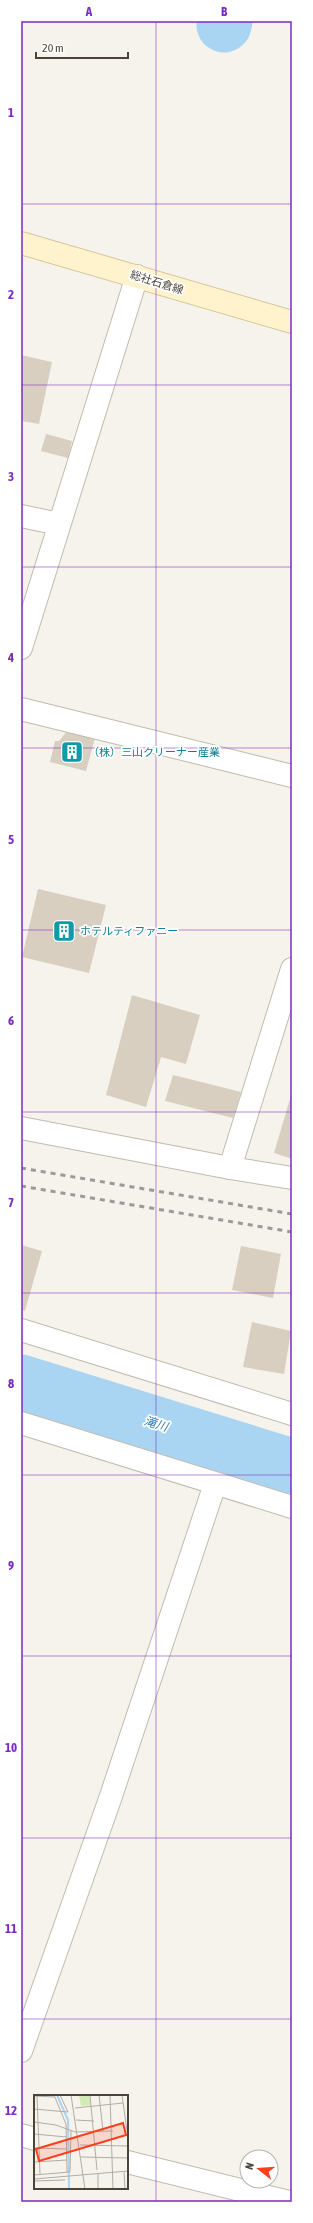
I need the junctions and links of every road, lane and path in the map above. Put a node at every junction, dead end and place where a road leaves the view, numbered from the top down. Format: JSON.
{"nodes":[{"id":1,"x":21,"y":243,"type":"edge"},
{"id":2,"x":137,"y":276,"type":"junction"},
{"id":3,"x":292,"y":322,"type":"edge"},
{"id":4,"x":21,"y":516,"type":"edge"},
{"id":5,"x":59,"y":524,"type":"junction"},
{"id":6,"x":21,"y":648,"type":"edge"},
{"id":7,"x":21,"y":709,"type":"edge"},
{"id":8,"x":292,"y":776,"type":"edge"},
{"id":9,"x":292,"y":970,"type":"edge"},
{"id":10,"x":21,"y":1128,"type":"edge"},
{"id":11,"x":230,"y":1168,"type":"junction"},
{"id":12,"x":292,"y":1178,"type":"edge"},
{"id":13,"x":21,"y":1330,"type":"edge"},
{"id":14,"x":292,"y":1414,"type":"edge"},
{"id":15,"x":21,"y":1423,"type":"edge"},
{"id":16,"x":215,"y":1484,"type":"junction"},
{"id":17,"x":292,"y":1507,"type":"edge"},
{"id":18,"x":21,"y":2051,"type":"edge"},
{"id":19,"x":21,"y":2135,"type":"edge"},
{"id":20,"x":34,"y":2139,"type":"edge"},
{"id":21,"x":128,"y":2162,"type":"edge"},
{"id":22,"x":289,"y":2202,"type":"edge"}],
"edges":[{"from":1,"to":2,"type":"main road","name":"総社石倉線"},
{"from":2,"to":3,"type":"main road","name":"総社石倉線"},
{"from":2,"to":5,"type":"street"},
{"from":4,"to":5,"type":"street"},
{"from":5,"to":6,"type":"street"},
{"from":7,"to":8,"type":"street"},
{"from":9,"to":11,"type":"street"},
{"from":10,"to":11,"type":"street"},
{"from":11,"to":12,"type":"street"},
{"from":13,"to":14,"type":"street"},
{"from":15,"to":16,"type":"street"},
{"from":16,"to":17,"type":"street"},
{"from":16,"to":18,"type":"street"},
{"from":19,"to":20,"type":"street"},
{"from":21,"to":22,"type":"street"}]}
